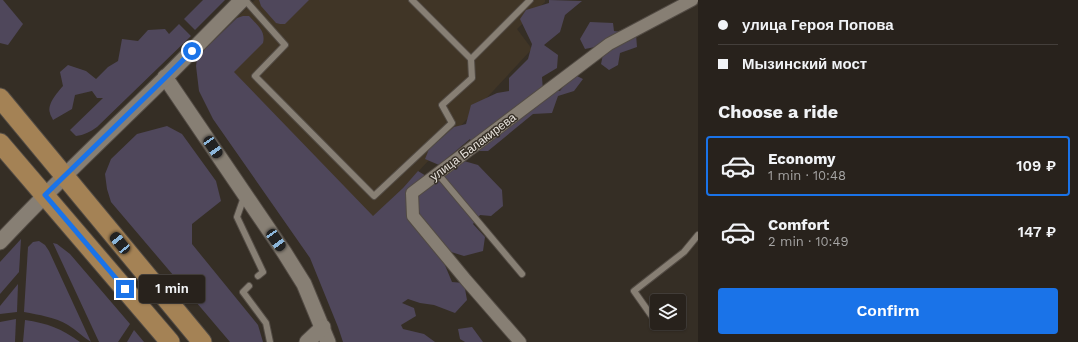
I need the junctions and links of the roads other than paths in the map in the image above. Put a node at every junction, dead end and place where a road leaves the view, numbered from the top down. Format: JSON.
{"nodes":[{"id":1,"x":242,"y":0,"type":"edge"},
{"id":2,"x":245,"y":0,"type":"edge"},
{"id":3,"x":412,"y":0,"type":"edge"},
{"id":4,"x":530,"y":0,"type":"edge"},
{"id":5,"x":692,"y":0,"type":"edge"},
{"id":6,"x":471,"y":59,"type":"junction"},
{"id":7,"x":165,"y":78,"type":"junction"},
{"id":8,"x":0,"y":98,"type":"edge"},
{"id":9,"x":0,"y":143,"type":"edge"},
{"id":10,"x":438,"y":174,"type":"junction"},
{"id":11,"x":65,"y":176,"type":"junction"},
{"id":12,"x":245,"y":194,"type":"junction"},
{"id":13,"x":45,"y":195,"type":"junction"},
{"id":14,"x":698,"y":234,"type":"edge"},
{"id":15,"x":0,"y":242,"type":"edge"},
{"id":16,"x":522,"y":274,"type":"dead end"},
{"id":17,"x":258,"y":276,"type":"dead end"},
{"id":18,"x":249,"y":286,"type":"dead end"},
{"id":19,"x":650,"y":313,"type":"edge"},
{"id":20,"x":322,"y":328,"type":"junction"},
{"id":21,"x":170,"y":342,"type":"edge"},
{"id":22,"x":202,"y":342,"type":"edge"},
{"id":23,"x":270,"y":342,"type":"edge"},
{"id":24,"x":307,"y":342,"type":"edge"},
{"id":25,"x":328,"y":342,"type":"edge"},
{"id":26,"x":520,"y":342,"type":"edge"}],
"edges":[{"from":1,"to":7,"type":"street"},
{"from":2,"to":6,"type":"lane"},
{"from":3,"to":6,"type":"lane"},
{"from":4,"to":6,"type":"lane"},
{"from":5,"to":10,"type":"street","name":"улица Балакирева"},
{"from":7,"to":11,"type":"street"},
{"from":7,"to":12,"type":"street"},
{"from":8,"to":11,"type":"main road"},
{"from":9,"to":13,"type":"main road"},
{"from":10,"to":16,"type":"lane"},
{"from":10,"to":26,"type":"street","name":"улица Балакирева"},
{"from":11,"to":13,"type":"street"},
{"from":11,"to":22,"type":"main road"},
{"from":12,"to":17,"type":"lane"},
{"from":12,"to":20,"type":"street"},
{"from":13,"to":15,"type":"street"},
{"from":13,"to":21,"type":"main road"},
{"from":14,"to":19,"type":"lane"},
{"from":18,"to":23,"type":"lane"},
{"from":20,"to":24,"type":"street"},
{"from":20,"to":25,"type":"street"}]}
